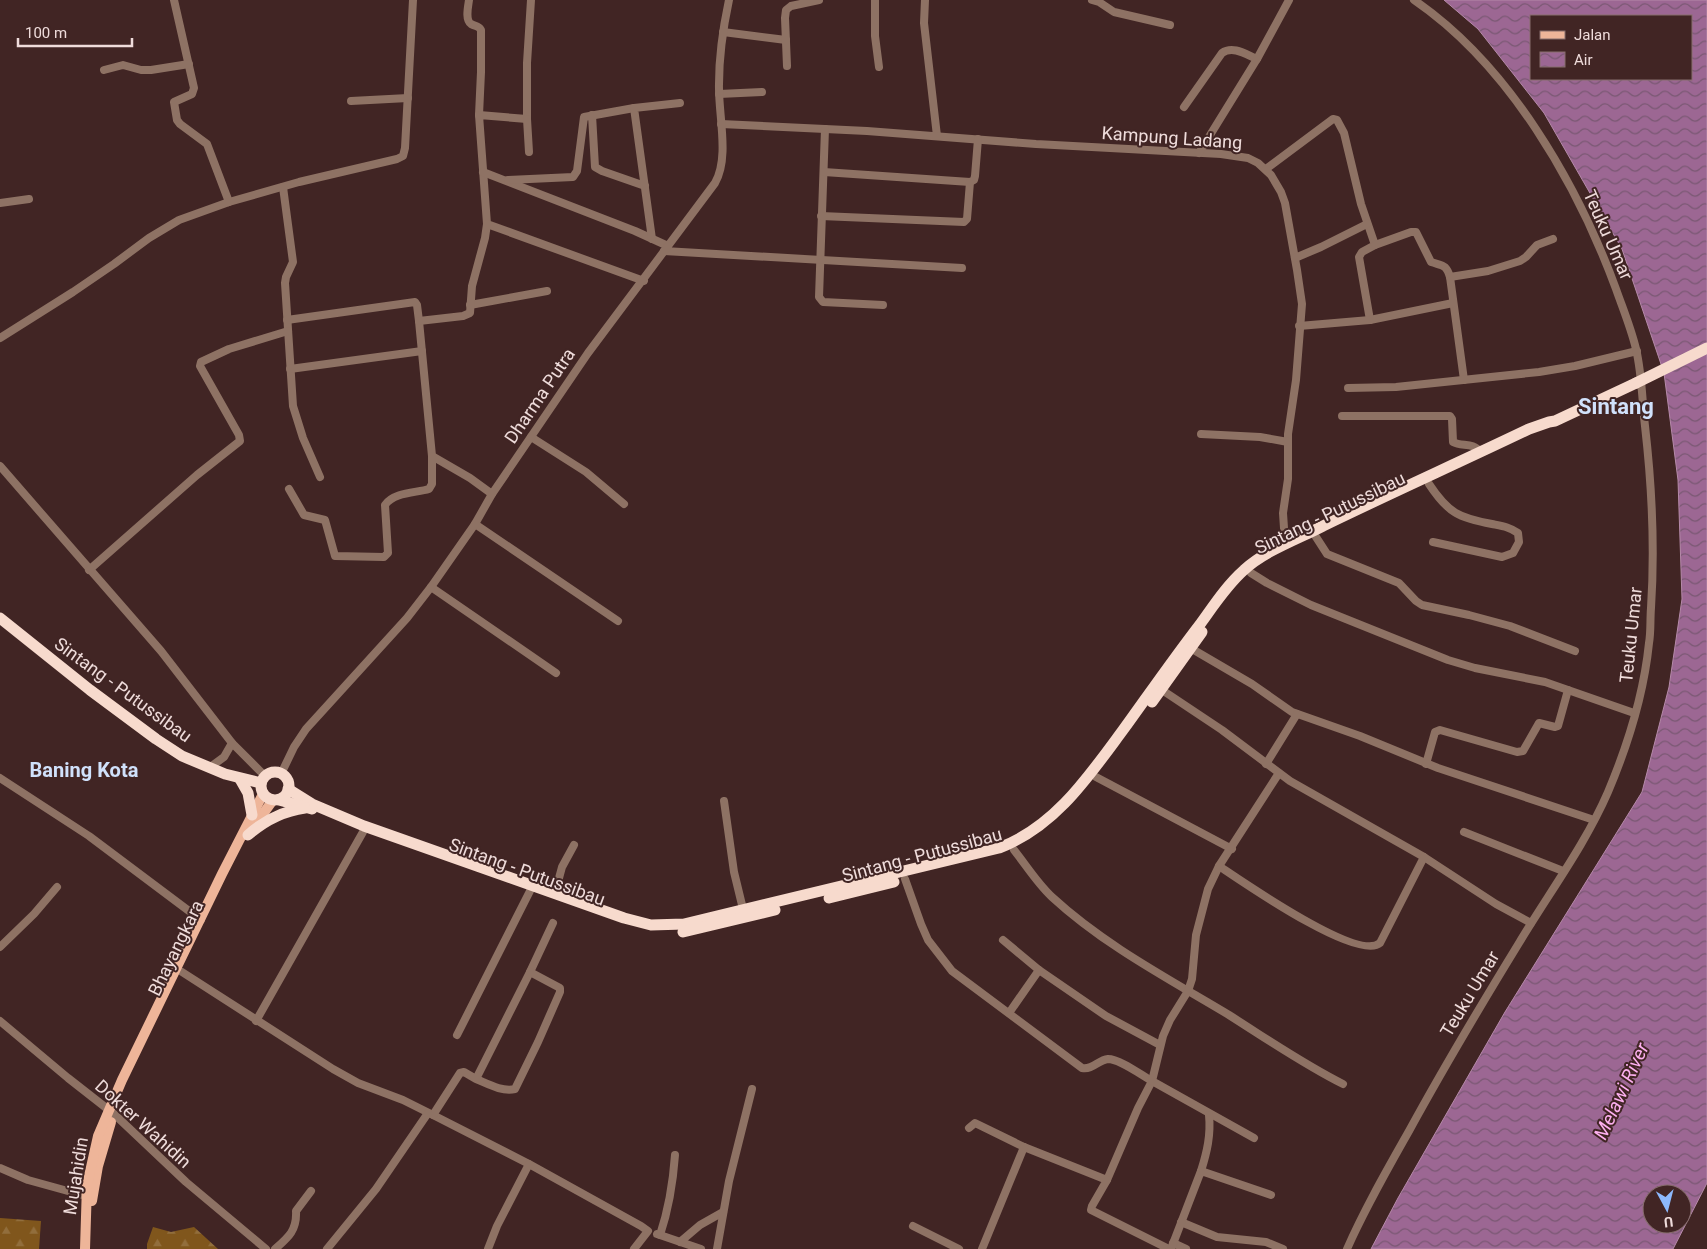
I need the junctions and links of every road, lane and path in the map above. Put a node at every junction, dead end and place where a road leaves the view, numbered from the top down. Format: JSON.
{"nodes":[{"id":1,"x":174,"y":0,"type":"edge"},
{"id":2,"x":413,"y":0,"type":"edge"},
{"id":3,"x":469,"y":0,"type":"edge"},
{"id":4,"x":531,"y":0,"type":"edge"},
{"id":5,"x":728,"y":0,"type":"edge"},
{"id":6,"x":818,"y":0,"type":"edge"},
{"id":7,"x":875,"y":0,"type":"edge"},
{"id":8,"x":925,"y":0,"type":"edge"},
{"id":9,"x":1092,"y":0,"type":"edge"},
{"id":10,"x":1289,"y":0,"type":"edge"},
{"id":11,"x":1414,"y":0,"type":"edge"},
{"id":12,"x":1170,"y":25,"type":"dead end"},
{"id":13,"x":723,"y":32,"type":"junction"},
{"id":14,"x":786,"y":40,"type":"junction"},
{"id":15,"x":1258,"y":59,"type":"junction"},
{"id":16,"x":189,"y":64,"type":"junction"},
{"id":17,"x":788,"y":66,"type":"dead end"},
{"id":18,"x":879,"y":68,"type":"dead end"},
{"id":19,"x":104,"y":70,"type":"dead end"},
{"id":20,"x":762,"y":92,"type":"dead end"},
{"id":21,"x":719,"y":94,"type":"junction"},
{"id":22,"x":408,"y":98,"type":"junction"},
{"id":23,"x":350,"y":101,"type":"dead end"},
{"id":24,"x":680,"y":103,"type":"dead end"},
{"id":25,"x":1184,"y":107,"type":"dead end"},
{"id":26,"x":634,"y":108,"type":"junction"},
{"id":27,"x":479,"y":115,"type":"junction"},
{"id":28,"x":592,"y":115,"type":"junction"},
{"id":29,"x":527,"y":119,"type":"junction"},
{"id":30,"x":720,"y":124,"type":"junction"},
{"id":31,"x":825,"y":129,"type":"junction"},
{"id":32,"x":937,"y":136,"type":"junction"},
{"id":33,"x":978,"y":139,"type":"junction"},
{"id":34,"x":528,"y":152,"type":"dead end"},
{"id":35,"x":1199,"y":153,"type":"junction"},
{"id":36,"x":1266,"y":169,"type":"junction"},
{"id":37,"x":483,"y":172,"type":"junction"},
{"id":38,"x":824,"y":172,"type":"junction"},
{"id":39,"x":503,"y":180,"type":"junction"},
{"id":40,"x":970,"y":182,"type":"junction"},
{"id":41,"x":645,"y":186,"type":"junction"},
{"id":42,"x":282,"y":187,"type":"junction"},
{"id":43,"x":29,"y":199,"type":"dead end"},
{"id":44,"x":230,"y":202,"type":"junction"},
{"id":45,"x":0,"y":203,"type":"edge"},
{"id":46,"x":822,"y":216,"type":"junction"},
{"id":47,"x":487,"y":224,"type":"junction"},
{"id":48,"x":1367,"y":224,"type":"junction"},
{"id":49,"x":652,"y":239,"type":"junction"},
{"id":50,"x":1553,"y":239,"type":"dead end"},
{"id":51,"x":1375,"y":245,"type":"junction"},
{"id":52,"x":666,"y":249,"type":"junction"},
{"id":53,"x":1295,"y":258,"type":"junction"},
{"id":54,"x":821,"y":259,"type":"junction"},
{"id":55,"x":962,"y":268,"type":"dead end"},
{"id":56,"x":1450,"y":277,"type":"junction"},
{"id":57,"x":644,"y":280,"type":"junction"},
{"id":58,"x":548,"y":291,"type":"dead end"},
{"id":59,"x":1453,"y":303,"type":"junction"},
{"id":60,"x":470,"y":305,"type":"junction"},
{"id":61,"x":883,"y":305,"type":"dead end"},
{"id":62,"x":288,"y":320,"type":"junction"},
{"id":63,"x":1370,"y":320,"type":"junction"},
{"id":64,"x":420,"y":321,"type":"junction"},
{"id":65,"x":1300,"y":326,"type":"junction"},
{"id":66,"x":288,"y":331,"type":"junction"},
{"id":67,"x":0,"y":338,"type":"edge"},
{"id":68,"x":1707,"y":348,"type":"edge"},
{"id":69,"x":422,"y":350,"type":"junction"},
{"id":70,"x":1637,"y":351,"type":"junction"},
{"id":71,"x":290,"y":369,"type":"junction"},
{"id":72,"x":1464,"y":380,"type":"junction"},
{"id":73,"x":1348,"y":388,"type":"dead end"},
{"id":74,"x":1342,"y":416,"type":"dead end"},
{"id":75,"x":1555,"y":421,"type":"junction"},
{"id":76,"x":1201,"y":434,"type":"dead end"},
{"id":77,"x":530,"y":437,"type":"junction"},
{"id":78,"x":1288,"y":442,"type":"junction"},
{"id":79,"x":1480,"y":452,"type":"junction"},
{"id":80,"x":432,"y":456,"type":"junction"},
{"id":81,"x":0,"y":466,"type":"edge"},
{"id":82,"x":320,"y":477,"type":"dead end"},
{"id":83,"x":1429,"y":484,"type":"junction"},
{"id":84,"x":289,"y":490,"type":"dead end"},
{"id":85,"x":492,"y":494,"type":"junction"},
{"id":86,"x":624,"y":504,"type":"dead end"},
{"id":87,"x":475,"y":524,"type":"junction"},
{"id":88,"x":1316,"y":537,"type":"junction"},
{"id":89,"x":1433,"y":542,"type":"dead end"},
{"id":90,"x":1288,"y":543,"type":"junction"},
{"id":91,"x":89,"y":570,"type":"junction"},
{"id":92,"x":1251,"y":573,"type":"junction"},
{"id":93,"x":430,"y":588,"type":"junction"},
{"id":94,"x":0,"y":618,"type":"edge"},
{"id":95,"x":618,"y":621,"type":"dead end"},
{"id":96,"x":1188,"y":646,"type":"junction"},
{"id":97,"x":1575,"y":651,"type":"dead end"},
{"id":98,"x":556,"y":673,"type":"dead end"},
{"id":99,"x":1162,"y":690,"type":"junction"},
{"id":100,"x":1568,"y":690,"type":"junction"},
{"id":101,"x":1634,"y":713,"type":"junction"},
{"id":102,"x":1297,"y":714,"type":"junction"},
{"id":103,"x":232,"y":743,"type":"junction"},
{"id":104,"x":1266,"y":764,"type":"junction"},
{"id":105,"x":1426,"y":764,"type":"junction"},
{"id":106,"x":209,"y":768,"type":"junction"},
{"id":107,"x":280,"y":774,"type":"junction"},
{"id":108,"x":1279,"y":774,"type":"junction"},
{"id":109,"x":1096,"y":776,"type":"junction"},
{"id":110,"x":0,"y":778,"type":"edge"},
{"id":111,"x":240,"y":779,"type":"junction"},
{"id":112,"x":288,"y":789,"type":"junction"},
{"id":113,"x":268,"y":791,"type":"junction"},
{"id":114,"x":724,"y":801,"type":"dead end"},
{"id":115,"x":306,"y":807,"type":"junction"},
{"id":116,"x":252,"y":815,"type":"junction"},
{"id":117,"x":1594,"y":820,"type":"junction"},
{"id":118,"x":363,"y":832,"type":"junction"},
{"id":119,"x":1464,"y":832,"type":"dead end"},
{"id":120,"x":248,"y":835,"type":"junction"},
{"id":121,"x":574,"y":845,"type":"dead end"},
{"id":122,"x":1232,"y":849,"type":"junction"},
{"id":123,"x":1014,"y":850,"type":"junction"},
{"id":124,"x":1424,"y":857,"type":"junction"},
{"id":125,"x":1219,"y":866,"type":"junction"},
{"id":126,"x":1564,"y":871,"type":"junction"},
{"id":127,"x":905,"y":879,"type":"junction"},
{"id":128,"x":57,"y":887,"type":"dead end"},
{"id":129,"x":857,"y":887,"type":"junction"},
{"id":130,"x":530,"y":891,"type":"junction"},
{"id":131,"x":555,"y":893,"type":"junction"},
{"id":132,"x":743,"y":909,"type":"junction"},
{"id":133,"x":201,"y":920,"type":"junction"},
{"id":134,"x":553,"y":922,"type":"dead end"},
{"id":135,"x":1531,"y":923,"type":"junction"},
{"id":136,"x":1003,"y":940,"type":"dead end"},
{"id":137,"x":0,"y":947,"type":"edge"},
{"id":138,"x":1039,"y":970,"type":"junction"},
{"id":139,"x":182,"y":972,"type":"junction"},
{"id":140,"x":530,"y":972,"type":"junction"},
{"id":141,"x":1188,"y":991,"type":"junction"},
{"id":142,"x":1009,"y":1013,"type":"junction"},
{"id":143,"x":0,"y":1021,"type":"edge"},
{"id":144,"x":256,"y":1021,"type":"junction"},
{"id":145,"x":457,"y":1035,"type":"dead end"},
{"id":146,"x":1160,"y":1045,"type":"junction"},
{"id":147,"x":476,"y":1079,"type":"junction"},
{"id":148,"x":1152,"y":1081,"type":"junction"},
{"id":149,"x":1343,"y":1084,"type":"dead end"},
{"id":150,"x":752,"y":1089,"type":"dead end"},
{"id":151,"x":111,"y":1112,"type":"junction"},
{"id":152,"x":430,"y":1114,"type":"junction"},
{"id":153,"x":1209,"y":1114,"type":"junction"},
{"id":154,"x":970,"y":1128,"type":"dead end"},
{"id":155,"x":1254,"y":1138,"type":"dead end"},
{"id":156,"x":1024,"y":1147,"type":"junction"},
{"id":157,"x":675,"y":1155,"type":"dead end"},
{"id":158,"x":529,"y":1164,"type":"junction"},
{"id":159,"x":0,"y":1168,"type":"edge"},
{"id":160,"x":1201,"y":1171,"type":"junction"},
{"id":161,"x":1107,"y":1180,"type":"junction"},
{"id":162,"x":310,"y":1191,"type":"dead end"},
{"id":163,"x":1271,"y":1195,"type":"dead end"},
{"id":164,"x":86,"y":1196,"type":"junction"},
{"id":165,"x":723,"y":1212,"type":"junction"},
{"id":166,"x":1181,"y":1222,"type":"junction"},
{"id":167,"x":913,"y":1226,"type":"dead end"},
{"id":168,"x":648,"y":1231,"type":"junction"},
{"id":169,"x":660,"y":1235,"type":"junction"},
{"id":170,"x":680,"y":1242,"type":"junction"},
{"id":171,"x":1171,"y":1247,"type":"edge"},
{"id":172,"x":85,"y":1249,"type":"edge"},
{"id":173,"x":91,"y":1249,"type":"edge"},
{"id":174,"x":266,"y":1249,"type":"edge"},
{"id":175,"x":275,"y":1249,"type":"edge"},
{"id":176,"x":327,"y":1249,"type":"edge"},
{"id":177,"x":488,"y":1249,"type":"edge"},
{"id":178,"x":634,"y":1249,"type":"edge"},
{"id":179,"x":701,"y":1249,"type":"edge"},
{"id":180,"x":717,"y":1249,"type":"edge"},
{"id":181,"x":959,"y":1249,"type":"edge"},
{"id":182,"x":982,"y":1249,"type":"edge"},
{"id":183,"x":1186,"y":1249,"type":"edge"},
{"id":184,"x":1283,"y":1249,"type":"edge"},
{"id":185,"x":1347,"y":1249,"type":"edge"}],
"edges":[{"from":1,"to":16,"type":"street"},
{"from":2,"to":22,"type":"street"},
{"from":3,"to":27,"type":"street"},
{"from":4,"to":29,"type":"street"},
{"from":5,"to":13,"type":"street","name":"Dharma Putra"},
{"from":6,"to":14,"type":"street"},
{"from":7,"to":18,"type":"street"},
{"from":8,"to":32,"type":"street"},
{"from":9,"to":12,"type":"street"},
{"from":10,"to":15,"type":"street"},
{"from":11,"to":70,"type":"street","name":"Teuku Umar"},
{"from":13,"to":14,"type":"street"},
{"from":13,"to":21,"type":"street","name":"Dharma Putra"},
{"from":14,"to":17,"type":"street"},
{"from":15,"to":25,"type":"street"},
{"from":15,"to":35,"type":"street"},
{"from":16,"to":19,"type":"street"},
{"from":16,"to":44,"type":"street"},
{"from":20,"to":21,"type":"street"},
{"from":21,"to":30,"type":"street","name":"Dharma Putra"},
{"from":22,"to":23,"type":"street"},
{"from":22,"to":42,"type":"street"},
{"from":24,"to":26,"type":"street"},
{"from":26,"to":28,"type":"street"},
{"from":26,"to":41,"type":"street"},
{"from":27,"to":29,"type":"street"},
{"from":27,"to":37,"type":"street"},
{"from":28,"to":39,"type":"street"},
{"from":28,"to":41,"type":"street"},
{"from":29,"to":34,"type":"street"},
{"from":30,"to":31,"type":"street","name":"Kampung Ladang"},
{"from":30,"to":52,"type":"street","name":"Dharma Putra"},
{"from":31,"to":32,"type":"street","name":"Kampung Ladang"},
{"from":31,"to":38,"type":"street"},
{"from":32,"to":33,"type":"street","name":"Kampung Ladang"},
{"from":33,"to":35,"type":"street","name":"Kampung Ladang"},
{"from":33,"to":40,"type":"street"},
{"from":35,"to":36,"type":"street","name":"Kampung Ladang"},
{"from":36,"to":48,"type":"street"},
{"from":36,"to":53,"type":"street","name":"Kampung Ladang"},
{"from":37,"to":39,"type":"street"},
{"from":37,"to":47,"type":"street"},
{"from":38,"to":40,"type":"street"},
{"from":38,"to":46,"type":"street"},
{"from":39,"to":49,"type":"street"},
{"from":40,"to":46,"type":"street"},
{"from":41,"to":49,"type":"street"},
{"from":42,"to":44,"type":"street"},
{"from":42,"to":62,"type":"street"},
{"from":43,"to":45,"type":"street"},
{"from":44,"to":67,"type":"street"},
{"from":46,"to":54,"type":"street"},
{"from":47,"to":57,"type":"street"},
{"from":47,"to":60,"type":"street"},
{"from":48,"to":51,"type":"street"},
{"from":48,"to":53,"type":"street"},
{"from":49,"to":52,"type":"street"},
{"from":50,"to":56,"type":"street"},
{"from":51,"to":56,"type":"street"},
{"from":51,"to":63,"type":"street"},
{"from":52,"to":54,"type":"street"},
{"from":52,"to":57,"type":"street","name":"Dharma Putra"},
{"from":53,"to":65,"type":"street","name":"Kampung Ladang"},
{"from":54,"to":55,"type":"street"},
{"from":54,"to":61,"type":"street"},
{"from":56,"to":59,"type":"street"},
{"from":57,"to":77,"type":"street","name":"Dharma Putra"},
{"from":58,"to":60,"type":"street"},
{"from":59,"to":63,"type":"street"},
{"from":59,"to":72,"type":"street"},
{"from":60,"to":64,"type":"street"},
{"from":62,"to":64,"type":"street"},
{"from":62,"to":66,"type":"street"},
{"from":63,"to":65,"type":"street"},
{"from":64,"to":69,"type":"street"},
{"from":65,"to":78,"type":"street","name":"Kampung Ladang"},
{"from":66,"to":71,"type":"street"},
{"from":66,"to":91,"type":"street"},
{"from":68,"to":75,"type":"highway","name":"Sintang - Putussibau","bridge":true},
{"from":69,"to":71,"type":"street"},
{"from":69,"to":80,"type":"street"},
{"from":70,"to":72,"type":"street"},
{"from":70,"to":101,"type":"street","name":"Teuku Umar"},
{"from":71,"to":82,"type":"street"},
{"from":72,"to":73,"type":"street"},
{"from":74,"to":79,"type":"street"},
{"from":75,"to":79,"type":"highway","name":"Sintang - Putussibau"},
{"from":75,"to":83,"type":"highway","name":"Sintang - Putussibau"},
{"from":76,"to":78,"type":"street"},
{"from":77,"to":85,"type":"street","name":"Dharma Putra"},
{"from":77,"to":86,"type":"street"},
{"from":78,"to":90,"type":"street","name":"Kampung Ladang"},
{"from":79,"to":90,"type":"highway","name":"Sintang - Putussibau"},
{"from":80,"to":84,"type":"street"},
{"from":80,"to":85,"type":"street"},
{"from":81,"to":91,"type":"street"},
{"from":83,"to":88,"type":"highway","name":"Sintang - Putussibau"},
{"from":83,"to":89,"type":"street"},
{"from":85,"to":87,"type":"street","name":"Dharma Putra"},
{"from":87,"to":93,"type":"street","name":"Dharma Putra"},
{"from":87,"to":95,"type":"street"},
{"from":88,"to":92,"type":"highway","name":"Sintang - Putussibau"},
{"from":88,"to":97,"type":"street"},
{"from":90,"to":96,"type":"highway","name":"Sintang - Putussibau"},
{"from":91,"to":103,"type":"street"},
{"from":92,"to":96,"type":"highway","name":"Sintang - Putussibau"},
{"from":92,"to":100,"type":"street"},
{"from":93,"to":98,"type":"street"},
{"from":93,"to":107,"type":"street","name":"Dharma Putra"},
{"from":94,"to":106,"type":"highway","name":"Sintang - Putussibau"},
{"from":96,"to":99,"type":"highway","name":"Sintang - Putussibau"},
{"from":96,"to":102,"type":"street"},
{"from":96,"to":129,"type":"highway","name":"Sintang - Putussibau"},
{"from":99,"to":104,"type":"street"},
{"from":99,"to":109,"type":"highway","name":"Sintang - Putussibau"},
{"from":100,"to":101,"type":"street"},
{"from":100,"to":105,"type":"street"},
{"from":101,"to":117,"type":"street","name":"Teuku Umar"},
{"from":102,"to":104,"type":"street"},
{"from":102,"to":105,"type":"street"},
{"from":103,"to":106,"type":"street"},
{"from":103,"to":113,"type":"street"},
{"from":104,"to":108,"type":"street"},
{"from":105,"to":117,"type":"street"},
{"from":106,"to":111,"type":"highway","name":"Sintang - Putussibau"},
{"from":107,"to":112,"type":"highway"},
{"from":107,"to":113,"type":"highway"},
{"from":108,"to":122,"type":"street"},
{"from":108,"to":124,"type":"street"},
{"from":109,"to":122,"type":"street"},
{"from":109,"to":123,"type":"highway","name":"Sintang - Putussibau"},
{"from":110,"to":133,"type":"street"},
{"from":111,"to":113,"type":"highway","name":"Sintang - Putussibau"},
{"from":111,"to":116,"type":"highway"},
{"from":112,"to":113,"type":"highway"},
{"from":112,"to":131,"type":"highway","name":"Sintang - Putussibau"},
{"from":113,"to":115,"type":"highway","name":"Sintang - Putussibau"},
{"from":113,"to":116,"type":"main road","name":"Bhayangkara"},
{"from":113,"to":120,"type":"main road","name":"Bhayangkara"},
{"from":114,"to":132,"type":"street"},
{"from":115,"to":118,"type":"highway","name":"Sintang - Putussibau"},
{"from":115,"to":120,"type":"highway"},
{"from":116,"to":133,"type":"main road","name":"Bhayangkara"},
{"from":117,"to":126,"type":"street","name":"Teuku Umar"},
{"from":118,"to":130,"type":"highway","name":"Sintang - Putussibau"},
{"from":118,"to":144,"type":"street"},
{"from":119,"to":126,"type":"street"},
{"from":120,"to":139,"type":"main road","name":"Bhayangkara"},
{"from":121,"to":131,"type":"street"},
{"from":122,"to":125,"type":"street"},
{"from":123,"to":127,"type":"highway","name":"Sintang - Putussibau"},
{"from":123,"to":141,"type":"street"},
{"from":124,"to":125,"type":"street"},
{"from":124,"to":135,"type":"street"},
{"from":125,"to":141,"type":"street"},
{"from":126,"to":135,"type":"street","name":"Teuku Umar"},
{"from":127,"to":129,"type":"highway","name":"Sintang - Putussibau"},
{"from":127,"to":142,"type":"street"},
{"from":128,"to":137,"type":"street"},
{"from":129,"to":130,"type":"highway","name":"Sintang - Putussibau"},
{"from":129,"to":132,"type":"highway","name":"Sintang - Putussibau"},
{"from":130,"to":145,"type":"street"},
{"from":131,"to":132,"type":"highway","name":"Sintang - Putussibau"},
{"from":133,"to":151,"type":"main road","name":"Bhayangkara"},
{"from":134,"to":140,"type":"street"},
{"from":135,"to":185,"type":"street","name":"Teuku Umar"},
{"from":136,"to":138,"type":"street"},
{"from":138,"to":142,"type":"street"},
{"from":138,"to":146,"type":"street"},
{"from":139,"to":144,"type":"street"},
{"from":139,"to":151,"type":"main road","name":"Bhayangkara"},
{"from":140,"to":147,"type":"street"},
{"from":140,"to":147,"type":"street"},
{"from":141,"to":146,"type":"street"},
{"from":141,"to":149,"type":"street"},
{"from":142,"to":148,"type":"street"},
{"from":143,"to":151,"type":"street","name":"Dokter Wahidin"},
{"from":144,"to":152,"type":"street"},
{"from":146,"to":148,"type":"street"},
{"from":147,"to":152,"type":"street"},
{"from":148,"to":153,"type":"street"},
{"from":148,"to":161,"type":"street"},
{"from":150,"to":165,"type":"street"},
{"from":151,"to":164,"type":"main road","name":"Mujahidin"},
{"from":151,"to":173,"type":"main road","name":"Mujahidin"},
{"from":151,"to":174,"type":"street","name":"Dokter Wahidin"},
{"from":152,"to":158,"type":"street"},
{"from":152,"to":176,"type":"street"},
{"from":153,"to":155,"type":"street"},
{"from":153,"to":160,"type":"street"},
{"from":154,"to":156,"type":"street"},
{"from":156,"to":161,"type":"street"},
{"from":156,"to":182,"type":"street"},
{"from":157,"to":169,"type":"street"},
{"from":158,"to":168,"type":"street"},
{"from":158,"to":177,"type":"street"},
{"from":159,"to":164,"type":"street"},
{"from":160,"to":163,"type":"street"},
{"from":160,"to":166,"type":"street"},
{"from":161,"to":171,"type":"street"},
{"from":162,"to":175,"type":"street"},
{"from":164,"to":172,"type":"main road","name":"Mujahidin"},
{"from":165,"to":170,"type":"street"},
{"from":165,"to":180,"type":"street"},
{"from":166,"to":171,"type":"street"},
{"from":166,"to":184,"type":"street"},
{"from":167,"to":181,"type":"street"},
{"from":168,"to":169,"type":"street"},
{"from":168,"to":178,"type":"street"},
{"from":169,"to":170,"type":"street"},
{"from":170,"to":179,"type":"street"},
{"from":171,"to":183,"type":"street"}]}
